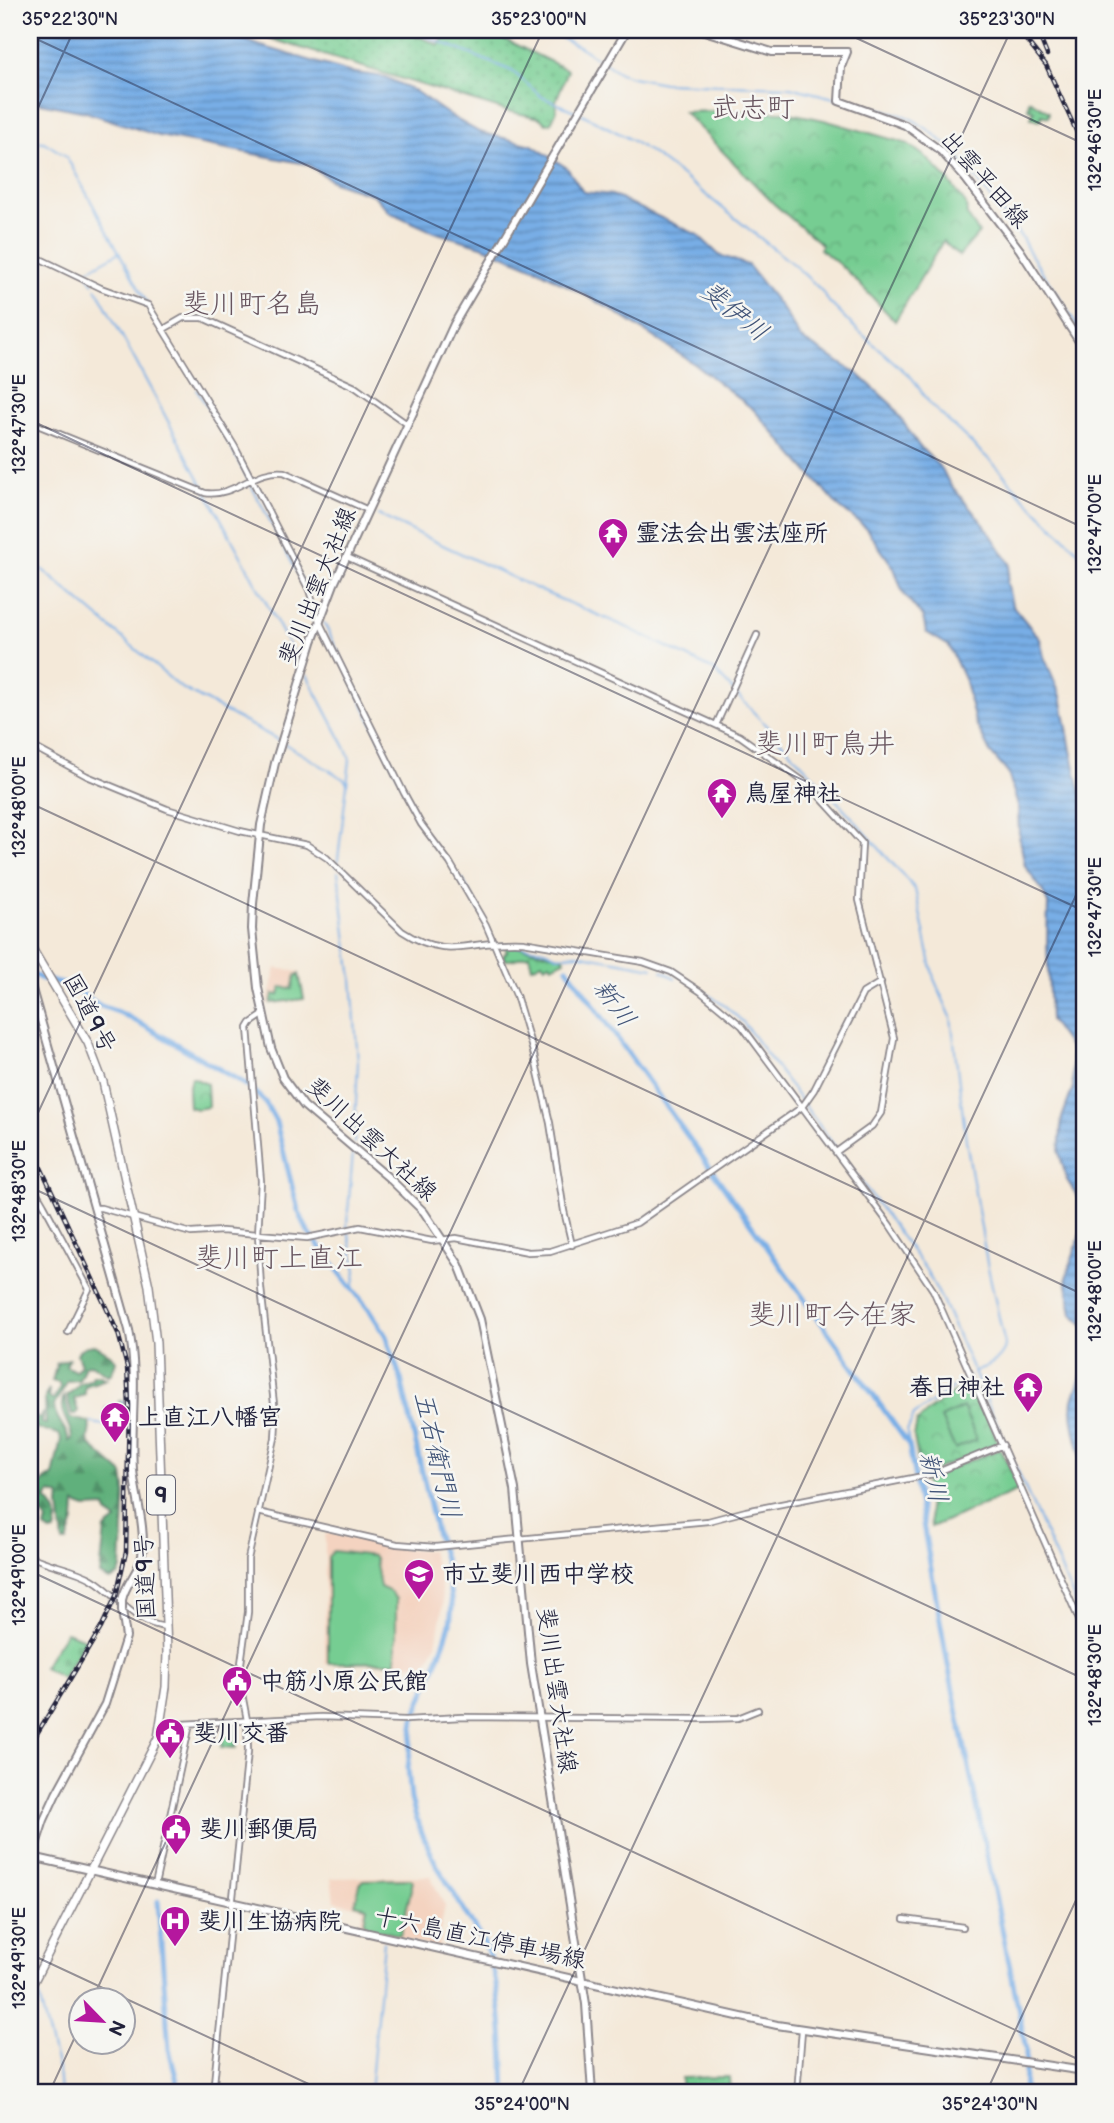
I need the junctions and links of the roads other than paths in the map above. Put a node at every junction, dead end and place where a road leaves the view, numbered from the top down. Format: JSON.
{"nodes":[{"id":1,"x":627,"y":30,"type":"edge"},
{"id":2,"x":701,"y":30,"type":"edge"},
{"id":3,"x":30,"y":254,"type":"edge"},
{"id":4,"x":164,"y":329,"type":"junction"},
{"id":5,"x":1084,"y":349,"type":"edge"},
{"id":6,"x":30,"y":422,"type":"edge"},
{"id":7,"x":407,"y":424,"type":"junction"},
{"id":8,"x":251,"y":479,"type":"junction"},
{"id":9,"x":368,"y":510,"type":"junction"},
{"id":10,"x":347,"y":557,"type":"junction"},
{"id":11,"x":320,"y":621,"type":"junction"},
{"id":12,"x":757,"y":635,"type":"dead end"},
{"id":13,"x":716,"y":725,"type":"junction"},
{"id":14,"x":30,"y":744,"type":"edge"},
{"id":15,"x":260,"y":835,"type":"junction"},
{"id":16,"x":493,"y":942,"type":"junction"},
{"id":17,"x":30,"y":945,"type":"edge"},
{"id":18,"x":30,"y":982,"type":"edge"},
{"id":19,"x":881,"y":982,"type":"junction"},
{"id":20,"x":263,"y":1015,"type":"junction"},
{"id":21,"x":802,"y":1107,"type":"junction"},
{"id":22,"x":836,"y":1152,"type":"junction"},
{"id":23,"x":30,"y":1188,"type":"edge"},
{"id":24,"x":94,"y":1208,"type":"junction"},
{"id":25,"x":132,"y":1217,"type":"junction"},
{"id":26,"x":258,"y":1234,"type":"junction"},
{"id":27,"x":444,"y":1240,"type":"junction"},
{"id":28,"x":572,"y":1245,"type":"junction"},
{"id":29,"x":68,"y":1332,"type":"dead end"},
{"id":30,"x":1003,"y":1445,"type":"junction"},
{"id":31,"x":258,"y":1512,"type":"junction"},
{"id":32,"x":519,"y":1539,"type":"junction"},
{"id":33,"x":30,"y":1556,"type":"edge"},
{"id":34,"x":166,"y":1627,"type":"junction"},
{"id":35,"x":1084,"y":1631,"type":"edge"},
{"id":36,"x":758,"y":1710,"type":"dead end"},
{"id":37,"x":539,"y":1719,"type":"junction"},
{"id":38,"x":247,"y":1720,"type":"junction"},
{"id":39,"x":190,"y":1724,"type":"junction"},
{"id":40,"x":161,"y":1725,"type":"junction"},
{"id":41,"x":90,"y":1870,"type":"junction"},
{"id":42,"x":156,"y":1885,"type":"junction"},
{"id":43,"x":233,"y":1902,"type":"junction"},
{"id":44,"x":904,"y":1919,"type":"dead end"},
{"id":45,"x":962,"y":1927,"type":"dead end"},
{"id":46,"x":582,"y":1980,"type":"junction"},
{"id":47,"x":30,"y":1989,"type":"edge"},
{"id":48,"x":802,"y":2030,"type":"junction"},
{"id":49,"x":1084,"y":2071,"type":"edge"},
{"id":50,"x":213,"y":2093,"type":"edge"},
{"id":51,"x":592,"y":2093,"type":"edge"},
{"id":52,"x":797,"y":2093,"type":"edge"}],
"edges":[{"from":1,"to":7,"type":"main road","name":"斐川出雲大社線"},
{"from":2,"to":5,"type":"main road","name":"出雲平田線"},
{"from":3,"to":4,"type":"street"},
{"from":4,"to":7,"type":"street"},
{"from":4,"to":8,"type":"street"},
{"from":6,"to":8,"type":"street"},
{"from":7,"to":9,"type":"main road","name":"斐川出雲大社線"},
{"from":8,"to":9,"type":"street"},
{"from":8,"to":11,"type":"street"},
{"from":9,"to":10,"type":"main road","name":"斐川出雲大社線"},
{"from":10,"to":11,"type":"main road","name":"斐川出雲大社線"},
{"from":10,"to":13,"type":"street"},
{"from":11,"to":15,"type":"main road","name":"斐川出雲大社線"},
{"from":11,"to":16,"type":"street"},
{"from":12,"to":13,"type":"street"},
{"from":13,"to":19,"type":"street"},
{"from":14,"to":15,"type":"street"},
{"from":15,"to":16,"type":"street"},
{"from":15,"to":20,"type":"main road","name":"斐川出雲大社線"},
{"from":16,"to":21,"type":"street"},
{"from":16,"to":28,"type":"street"},
{"from":17,"to":25,"type":"highway","name":"国道9号","number":"9"},
{"from":18,"to":24,"type":"main road","name":"十六島直江停車場線"},
{"from":19,"to":21,"type":"street"},
{"from":19,"to":22,"type":"street"},
{"from":20,"to":26,"type":"street"},
{"from":20,"to":27,"type":"main road","name":"斐川出雲大社線"},
{"from":21,"to":22,"type":"street"},
{"from":21,"to":28,"type":"street"},
{"from":22,"to":30,"type":"street"},
{"from":23,"to":29,"type":"street"},
{"from":24,"to":25,"type":"street"},
{"from":24,"to":41,"type":"main road","name":"十六島直江停車場線","bridge":true},
{"from":25,"to":26,"type":"street"},
{"from":25,"to":34,"type":"highway","name":"国道9号","number":"9"},
{"from":26,"to":27,"type":"street"},
{"from":26,"to":31,"type":"street"},
{"from":27,"to":28,"type":"street"},
{"from":27,"to":32,"type":"main road","name":"斐川出雲大社線"},
{"from":30,"to":32,"type":"street"},
{"from":30,"to":35,"type":"street"},
{"from":31,"to":32,"type":"street"},
{"from":31,"to":38,"type":"street"},
{"from":32,"to":37,"type":"main road","name":"斐川出雲大社線"},
{"from":33,"to":34,"type":"street"},
{"from":34,"to":40,"type":"highway","name":"国道9号","number":"9"},
{"from":36,"to":37,"type":"street"},
{"from":37,"to":38,"type":"street"},
{"from":37,"to":46,"type":"main road","name":"斐川出雲大社線"},
{"from":38,"to":39,"type":"street"},
{"from":38,"to":43,"type":"street"},
{"from":39,"to":40,"type":"street"},
{"from":39,"to":42,"type":"street"},
{"from":40,"to":41,"type":"highway","name":"国道9号","number":"9"},
{"from":41,"to":42,"type":"main road","name":"十六島直江停車場線"},
{"from":41,"to":47,"type":"highway","name":"国道9号","number":"9"},
{"from":42,"to":43,"type":"main road","name":"十六島直江停車場線"},
{"from":43,"to":46,"type":"main road","name":"十六島直江停車場線"},
{"from":43,"to":50,"type":"street"},
{"from":44,"to":45,"type":"street"},
{"from":46,"to":48,"type":"main road","name":"十六島直江停車場線"},
{"from":46,"to":51,"type":"main road","name":"斐川出雲大社線"},
{"from":48,"to":49,"type":"main road","name":"十六島直江停車場線"},
{"from":48,"to":52,"type":"street"}]}
